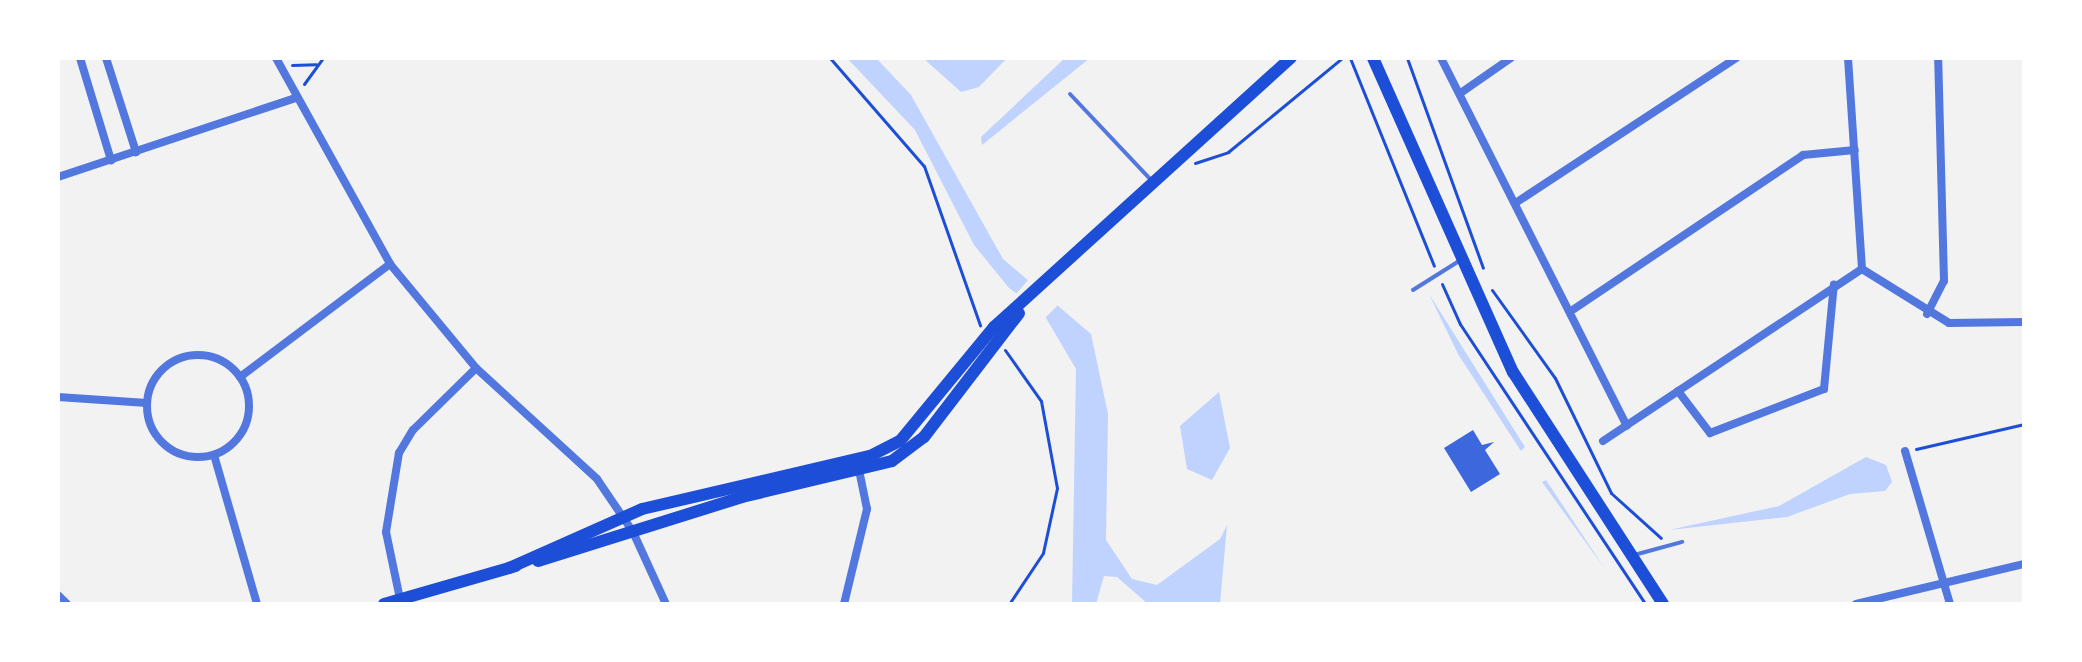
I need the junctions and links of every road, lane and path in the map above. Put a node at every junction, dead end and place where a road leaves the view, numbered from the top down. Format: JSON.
{"nodes":[{"id":1,"x":80,"y":58,"type":"edge"},
{"id":2,"x":106,"y":58,"type":"edge"},
{"id":3,"x":323,"y":58,"type":"edge"},
{"id":4,"x":830,"y":58,"type":"edge"},
{"id":5,"x":1291,"y":58,"type":"edge"},
{"id":6,"x":1342,"y":58,"type":"edge"},
{"id":7,"x":1373,"y":58,"type":"edge"},
{"id":8,"x":1407,"y":58,"type":"edge"},
{"id":9,"x":1441,"y":58,"type":"edge"},
{"id":10,"x":1511,"y":58,"type":"edge"},
{"id":11,"x":1736,"y":58,"type":"edge"},
{"id":12,"x":1848,"y":58,"type":"edge"},
{"id":13,"x":1938,"y":58,"type":"edge"},
{"id":14,"x":278,"y":62,"type":"edge"},
{"id":15,"x":316,"y":64,"type":"junction"},
{"id":16,"x":1462,"y":92,"type":"junction"},
{"id":17,"x":1070,"y":94,"type":"dead end"},
{"id":18,"x":295,"y":98,"type":"junction"},
{"id":19,"x":1855,"y":150,"type":"junction"},
{"id":20,"x":136,"y":152,"type":"junction"},
{"id":21,"x":111,"y":160,"type":"junction"},
{"id":22,"x":1176,"y":169,"type":"junction"},
{"id":23,"x":58,"y":177,"type":"edge"},
{"id":24,"x":1157,"y":186,"type":"junction"},
{"id":25,"x":1517,"y":202,"type":"junction"},
{"id":26,"x":1459,"y":261,"type":"junction"},
{"id":27,"x":390,"y":264,"type":"junction"},
{"id":28,"x":1862,"y":269,"type":"junction"},
{"id":29,"x":1834,"y":284,"type":"junction"},
{"id":30,"x":1413,"y":290,"type":"dead end"},
{"id":31,"x":1025,"y":304,"type":"junction"},
{"id":32,"x":1574,"y":309,"type":"junction"},
{"id":33,"x":1927,"y":314,"type":"junction"},
{"id":34,"x":2024,"y":322,"type":"edge"},
{"id":35,"x":988,"y":333,"type":"junction"},
{"id":36,"x":998,"y":343,"type":"junction"},
{"id":37,"x":476,"y":368,"type":"junction"},
{"id":38,"x":240,"y":377,"type":"junction"},
{"id":39,"x":1678,"y":391,"type":"junction"},
{"id":40,"x":58,"y":397,"type":"edge"},
{"id":41,"x":147,"y":403,"type":"junction"},
{"id":42,"x":2024,"y":424,"type":"edge"},
{"id":43,"x":1627,"y":426,"type":"junction"},
{"id":44,"x":1603,"y":441,"type":"dead end"},
{"id":45,"x":1905,"y":451,"type":"joint"},
{"id":46,"x":214,"y":455,"type":"junction"},
{"id":47,"x":856,"y":459,"type":"junction"},
{"id":48,"x":860,"y":473,"type":"junction"},
{"id":49,"x":1561,"y":476,"type":"dead end"},
{"id":50,"x":621,"y":517,"type":"junction"},
{"id":51,"x":633,"y":532,"type":"junction"},
{"id":52,"x":1682,"y":542,"type":"dead end"},
{"id":53,"x":1666,"y":544,"type":"junction"},
{"id":54,"x":1631,"y":556,"type":"junction"},
{"id":55,"x":2024,"y":564,"type":"edge"},
{"id":56,"x":509,"y":568,"type":"junction"},
{"id":57,"x":1947,"y":582,"type":"junction"},
{"id":58,"x":58,"y":595,"type":"edge"},
{"id":59,"x":400,"y":599,"type":"junction"},
{"id":60,"x":67,"y":604,"type":"edge"},
{"id":61,"x":257,"y":604,"type":"edge"},
{"id":62,"x":384,"y":604,"type":"edge"},
{"id":63,"x":666,"y":604,"type":"edge"},
{"id":64,"x":844,"y":604,"type":"edge"},
{"id":65,"x":1009,"y":604,"type":"edge"},
{"id":66,"x":1645,"y":604,"type":"edge"},
{"id":67,"x":1663,"y":604,"type":"edge"},
{"id":68,"x":1856,"y":604,"type":"edge"},
{"id":69,"x":1950,"y":604,"type":"edge"}],
"edges":[{"from":1,"to":21,"type":"street"},
{"from":2,"to":20,"type":"street"},
{"from":3,"to":15,"type":"path"},
{"from":4,"to":35,"type":"path"},
{"from":5,"to":22,"type":"main road"},
{"from":6,"to":22,"type":"path"},
{"from":7,"to":26,"type":"main road"},
{"from":8,"to":53,"type":"path"},
{"from":9,"to":16,"type":"street"},
{"from":10,"to":16,"type":"street"},
{"from":11,"to":25,"type":"street"},
{"from":12,"to":19,"type":"street"},
{"from":13,"to":33,"type":"street"},
{"from":14,"to":15,"type":"path"},
{"from":14,"to":18,"type":"street"},
{"from":15,"to":18,"type":"path"},
{"from":16,"to":25,"type":"street"},
{"from":17,"to":24,"type":"lane"},
{"from":18,"to":20,"type":"street"},
{"from":18,"to":27,"type":"street"},
{"from":19,"to":28,"type":"street"},
{"from":19,"to":32,"type":"street"},
{"from":20,"to":21,"type":"street"},
{"from":21,"to":23,"type":"street"},
{"from":22,"to":24,"type":"main road"},
{"from":24,"to":31,"type":"main road"},
{"from":25,"to":32,"type":"street"},
{"from":26,"to":30,"type":"lane"},
{"from":26,"to":54,"type":"main road"},
{"from":27,"to":37,"type":"street"},
{"from":27,"to":38,"type":"street"},
{"from":28,"to":29,"type":"street"},
{"from":28,"to":33,"type":"street"},
{"from":29,"to":39,"type":"street"},
{"from":29,"to":39,"type":"street"},
{"from":31,"to":35,"type":"main road"},
{"from":31,"to":36,"type":"main road"},
{"from":32,"to":43,"type":"street"},
{"from":33,"to":34,"type":"street"},
{"from":35,"to":47,"type":"main road"},
{"from":36,"to":48,"type":"main road"},
{"from":36,"to":65,"type":"path"},
{"from":37,"to":50,"type":"street"},
{"from":37,"to":59,"type":"street"},
{"from":38,"to":41,"type":"street"},
{"from":38,"to":46,"type":"street"},
{"from":39,"to":43,"type":"street"},
{"from":40,"to":41,"type":"street"},
{"from":41,"to":46,"type":"street"},
{"from":42,"to":45,"type":"path"},
{"from":43,"to":44,"type":"street"},
{"from":45,"to":57,"type":"street"},
{"from":46,"to":61,"type":"street"},
{"from":47,"to":48,"type":"street"},
{"from":47,"to":50,"type":"main road"},
{"from":48,"to":51,"type":"main road"},
{"from":48,"to":64,"type":"street"},
{"from":49,"to":66,"type":"path"},
{"from":50,"to":51,"type":"street"},
{"from":50,"to":56,"type":"main road"},
{"from":51,"to":56,"type":"main road"},
{"from":51,"to":63,"type":"street"},
{"from":52,"to":53,"type":"lane"},
{"from":53,"to":54,"type":"lane"},
{"from":54,"to":67,"type":"main road"},
{"from":55,"to":57,"type":"street"},
{"from":56,"to":59,"type":"main road"},
{"from":57,"to":68,"type":"street"},
{"from":57,"to":69,"type":"street"},
{"from":58,"to":60,"type":"street"},
{"from":59,"to":62,"type":"main road"}]}
